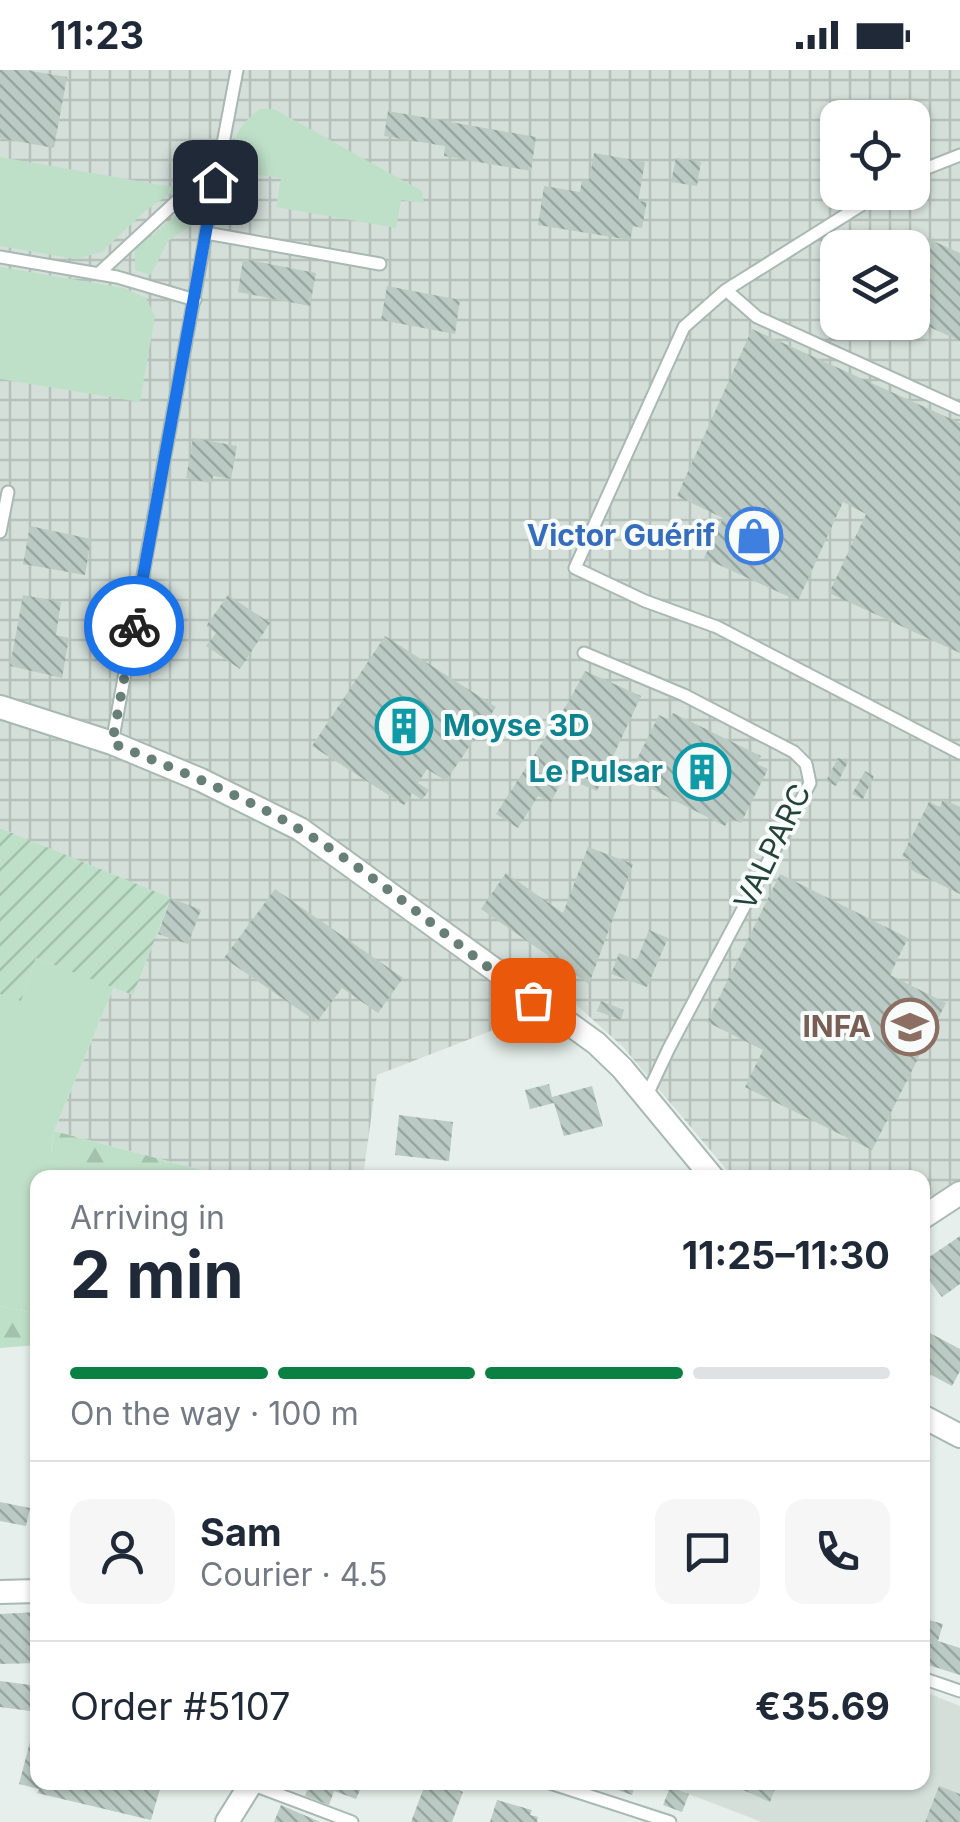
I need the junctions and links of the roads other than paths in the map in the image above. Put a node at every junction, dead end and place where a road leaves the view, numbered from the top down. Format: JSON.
{"nodes":[{"id":1,"x":238,"y":70,"type":"edge"},
{"id":2,"x":223,"y":143,"type":"junction"},
{"id":3,"x":960,"y":155,"type":"edge"},
{"id":4,"x":930,"y":167,"type":"edge"},
{"id":5,"x":853,"y":210,"type":"edge"},
{"id":6,"x":206,"y":233,"type":"junction"},
{"id":7,"x":0,"y":256,"type":"edge"},
{"id":8,"x":380,"y":264,"type":"dead end"},
{"id":9,"x":98,"y":274,"type":"junction"},
{"id":10,"x":726,"y":290,"type":"junction"},
{"id":11,"x":195,"y":300,"type":"junction"},
{"id":12,"x":960,"y":410,"type":"edge"},
{"id":13,"x":8,"y":492,"type":"dead end"},
{"id":14,"x":0,"y":532,"type":"edge"},
{"id":15,"x":584,"y":654,"type":"dead end"},
{"id":16,"x":0,"y":707,"type":"edge"},
{"id":17,"x":112,"y":743,"type":"junction"},
{"id":18,"x":960,"y":754,"type":"edge"},
{"id":19,"x":646,"y":1097,"type":"junction"},
{"id":20,"x":705,"y":1170,"type":"edge"},
{"id":21,"x":960,"y":1193,"type":"edge"},
{"id":22,"x":930,"y":1213,"type":"edge"},
{"id":23,"x":930,"y":1420,"type":"edge"},
{"id":24,"x":960,"y":1436,"type":"edge"},
{"id":25,"x":30,"y":1591,"type":"edge"},
{"id":26,"x":0,"y":1592,"type":"edge"},
{"id":27,"x":930,"y":1681,"type":"edge"},
{"id":28,"x":960,"y":1691,"type":"edge"},
{"id":29,"x":248,"y":1790,"type":"edge"},
{"id":30,"x":270,"y":1790,"type":"edge"},
{"id":31,"x":572,"y":1790,"type":"edge"},
{"id":32,"x":227,"y":1822,"type":"edge"},
{"id":33,"x":352,"y":1822,"type":"edge"},
{"id":34,"x":670,"y":1822,"type":"edge"}],
"edges":[{"from":1,"to":2,"type":"lane"},
{"from":2,"to":6,"type":"lane"},
{"from":2,"to":9,"type":"lane"},
{"from":3,"to":4,"type":"lane"},
{"from":5,"to":10,"type":"lane"},
{"from":6,"to":8,"type":"lane"},
{"from":6,"to":11,"type":"lane"},
{"from":7,"to":9,"type":"lane"},
{"from":9,"to":11,"type":"lane"},
{"from":10,"to":12,"type":"lane"},
{"from":10,"to":18,"type":"lane"},
{"from":11,"to":17,"type":"lane"},
{"from":13,"to":14,"type":"lane"},
{"from":15,"to":19,"type":"lane","name":"VALPARC"},
{"from":16,"to":17,"type":"street"},
{"from":17,"to":19,"type":"street"},
{"from":19,"to":20,"type":"street"},
{"from":21,"to":22,"type":"street"},
{"from":23,"to":24,"type":"street"},
{"from":25,"to":26,"type":"street"},
{"from":27,"to":28,"type":"lane"},
{"from":29,"to":32,"type":"street"},
{"from":30,"to":33,"type":"lane"},
{"from":31,"to":34,"type":"lane"}]}
